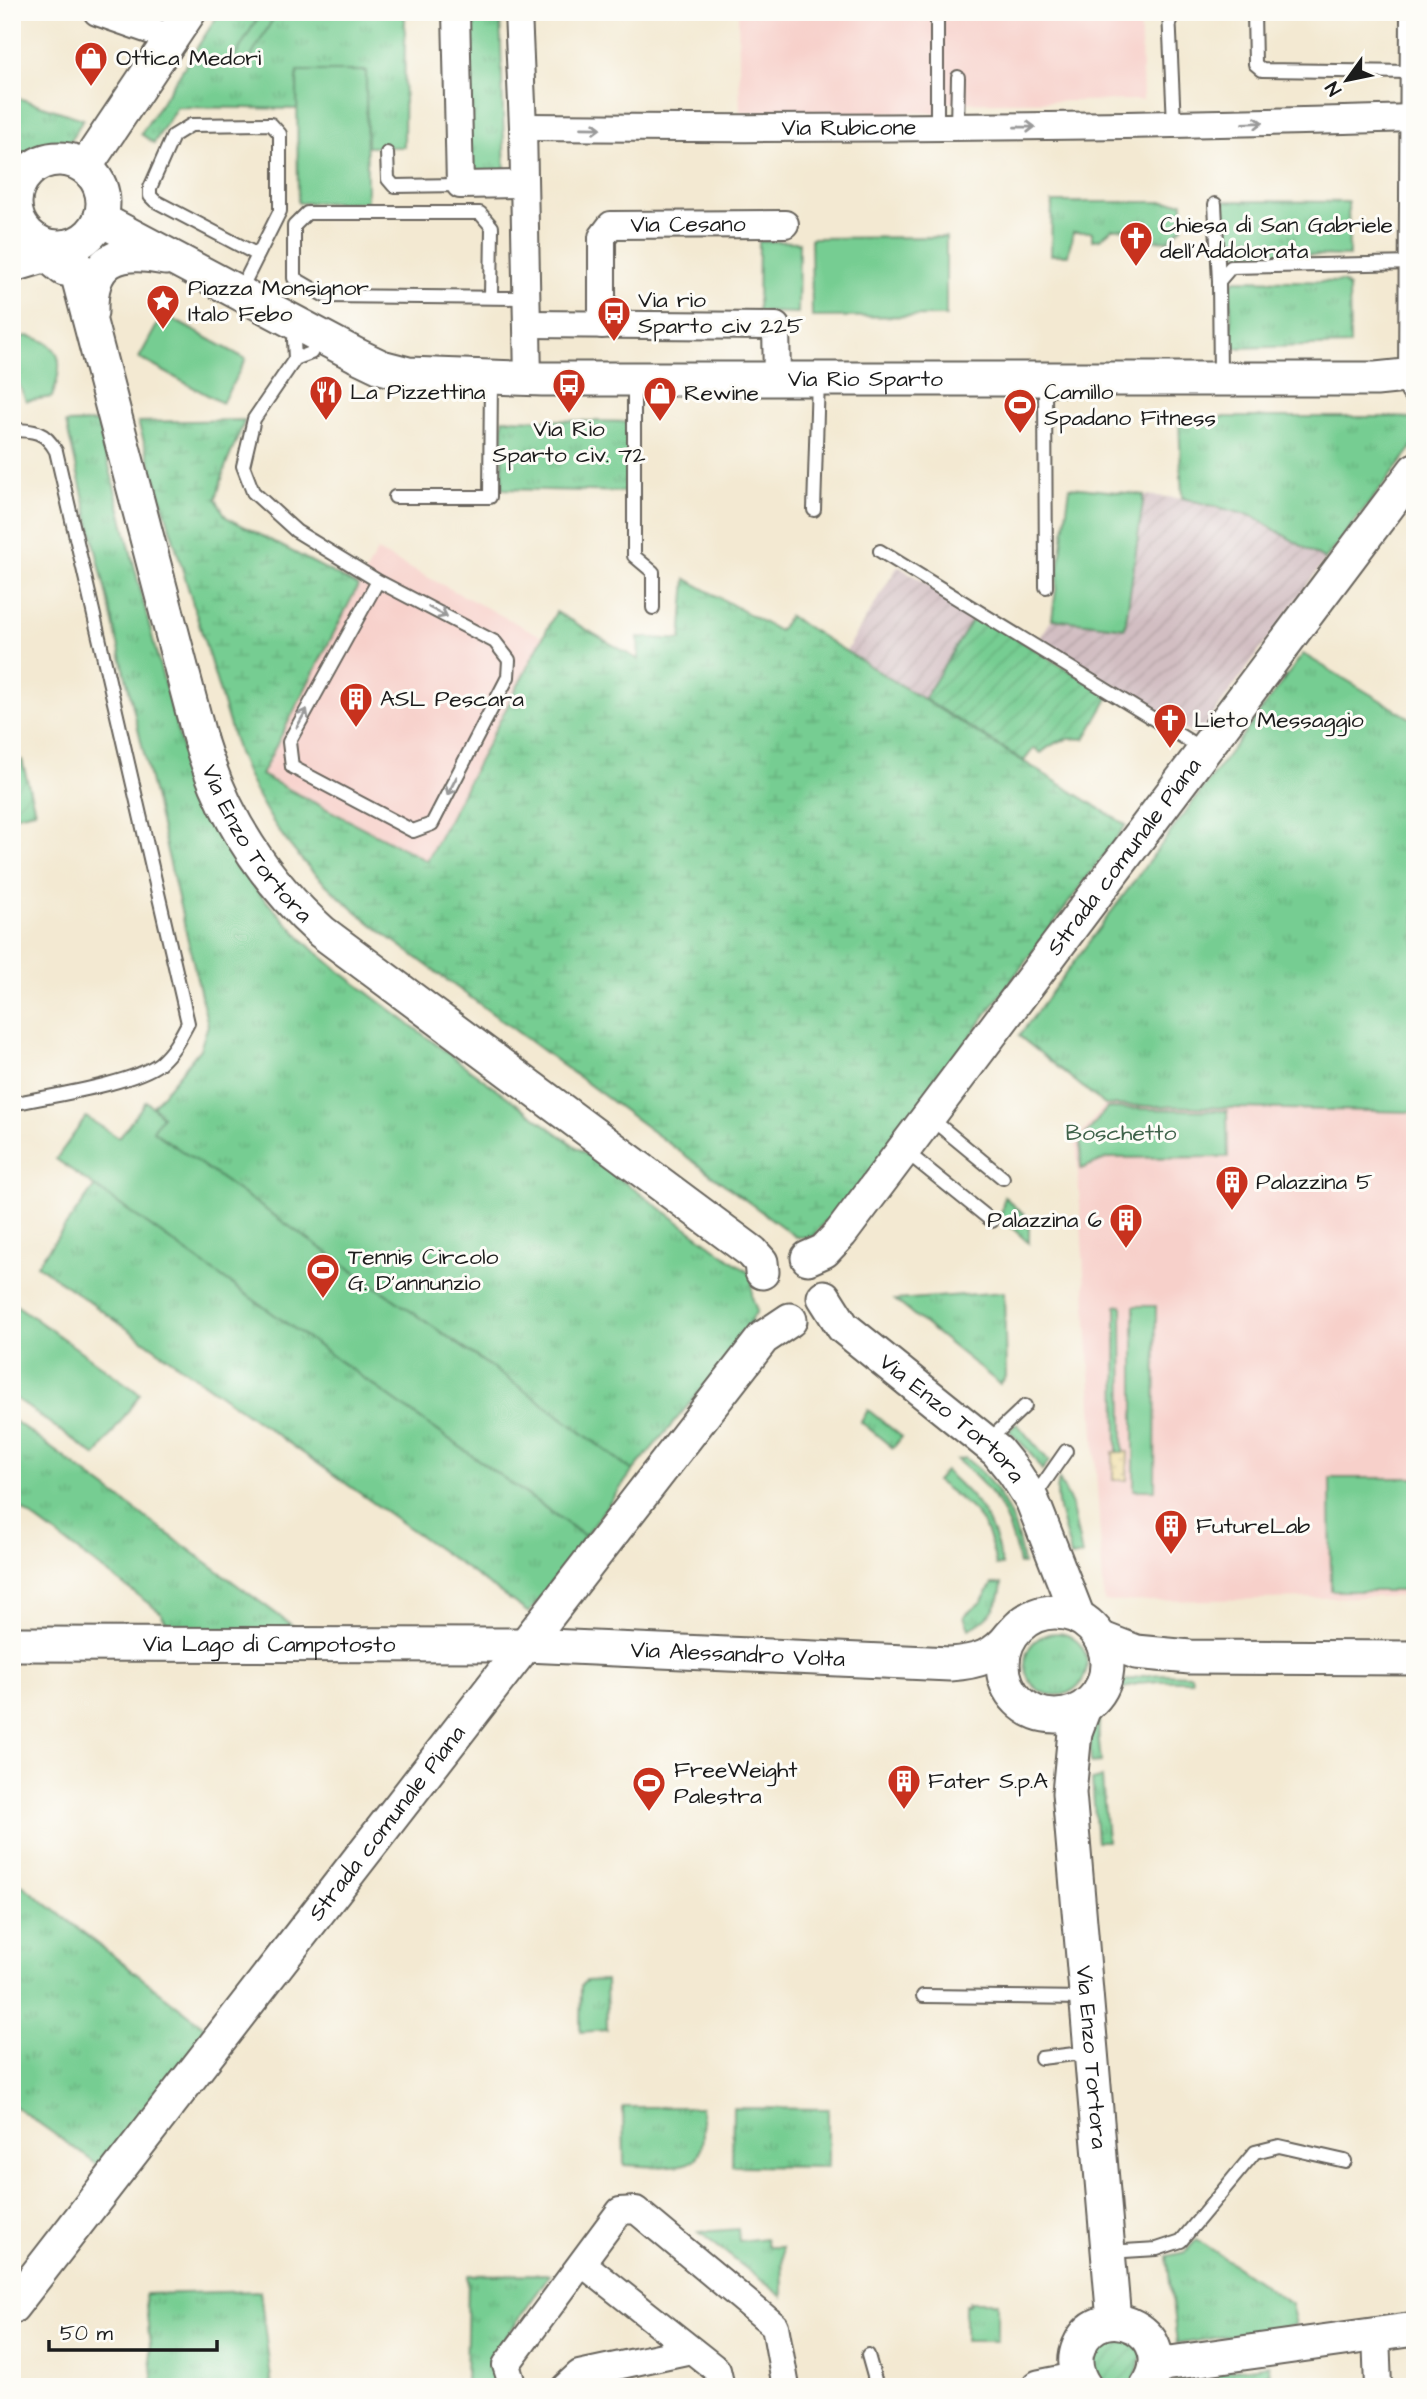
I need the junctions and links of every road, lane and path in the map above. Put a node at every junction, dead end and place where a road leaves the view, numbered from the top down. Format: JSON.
{"nodes":[{"id":1,"x":97,"y":12,"type":"edge"},
{"id":2,"x":456,"y":12,"type":"edge"},
{"id":3,"x":518,"y":12,"type":"edge"},
{"id":4,"x":933,"y":12,"type":"edge"},
{"id":5,"x":1169,"y":12,"type":"edge"},
{"id":6,"x":1254,"y":12,"type":"edge"},
{"id":7,"x":1413,"y":12,"type":"edge"},
{"id":8,"x":181,"y":25,"type":"edge"},
{"id":9,"x":1414,"y":72,"type":"edge"},
{"id":10,"x":958,"y":77,"type":"dead end"},
{"id":11,"x":1414,"y":118,"type":"edge"},
{"id":12,"x":1174,"y":124,"type":"junction"},
{"id":13,"x":523,"y":127,"type":"junction"},
{"id":14,"x":947,"y":128,"type":"junction"},
{"id":15,"x":387,"y":153,"type":"dead end"},
{"id":16,"x":85,"y":167,"type":"junction"},
{"id":17,"x":523,"y":184,"type":"junction"},
{"id":18,"x":460,"y":185,"type":"junction"},
{"id":19,"x":15,"y":190,"type":"edge"},
{"id":20,"x":1215,"y":204,"type":"dead end"},
{"id":21,"x":100,"y":219,"type":"junction"},
{"id":22,"x":785,"y":224,"type":"dead end"},
{"id":23,"x":70,"y":246,"type":"junction"},
{"id":24,"x":258,"y":254,"type":"junction"},
{"id":25,"x":21,"y":258,"type":"edge"},
{"id":26,"x":175,"y":260,"type":"junction"},
{"id":27,"x":1414,"y":263,"type":"edge"},
{"id":28,"x":1219,"y":281,"type":"junction"},
{"id":29,"x":239,"y":293,"type":"junction"},
{"id":30,"x":491,"y":297,"type":"junction"},
{"id":31,"x":526,"y":298,"type":"junction"},
{"id":32,"x":527,"y":324,"type":"junction"},
{"id":33,"x":602,"y":325,"type":"junction"},
{"id":34,"x":1414,"y":330,"type":"edge"},
{"id":35,"x":92,"y":331,"type":"junction"},
{"id":36,"x":311,"y":331,"type":"junction"},
{"id":37,"x":295,"y":359,"type":"junction"},
{"id":38,"x":491,"y":377,"type":"junction"},
{"id":39,"x":528,"y":379,"type":"junction"},
{"id":40,"x":634,"y":379,"type":"junction"},
{"id":41,"x":777,"y":379,"type":"junction"},
{"id":42,"x":818,"y":379,"type":"junction"},
{"id":43,"x":1045,"y":379,"type":"junction"},
{"id":44,"x":1220,"y":379,"type":"junction"},
{"id":45,"x":1414,"y":382,"type":"edge"},
{"id":46,"x":12,"y":430,"type":"edge"},
{"id":47,"x":1415,"y":470,"type":"edge"},
{"id":48,"x":395,"y":497,"type":"dead end"},
{"id":49,"x":814,"y":510,"type":"dead end"},
{"id":50,"x":880,"y":551,"type":"dead end"},
{"id":51,"x":377,"y":581,"type":"junction"},
{"id":52,"x":1046,"y":587,"type":"dead end"},
{"id":53,"x":653,"y":608,"type":"dead end"},
{"id":54,"x":1205,"y":750,"type":"junction"},
{"id":55,"x":12,"y":1104,"type":"edge"},
{"id":56,"x":928,"y":1116,"type":"junction"},
{"id":57,"x":903,"y":1150,"type":"junction"},
{"id":58,"x":1003,"y":1178,"type":"dead end"},
{"id":59,"x":992,"y":1221,"type":"dead end"},
{"id":60,"x":796,"y":1289,"type":"junction"},
{"id":61,"x":1025,"y":1406,"type":"dead end"},
{"id":62,"x":987,"y":1443,"type":"junction"},
{"id":63,"x":1066,"y":1451,"type":"dead end"},
{"id":64,"x":1037,"y":1514,"type":"junction"},
{"id":65,"x":1019,"y":1628,"type":"junction"},
{"id":66,"x":1089,"y":1628,"type":"junction"},
{"id":67,"x":12,"y":1644,"type":"edge"},
{"id":68,"x":526,"y":1645,"type":"junction"},
{"id":69,"x":1190,"y":1657,"type":"junction"},
{"id":70,"x":1415,"y":1658,"type":"edge"},
{"id":71,"x":950,"y":1664,"type":"junction"},
{"id":72,"x":1009,"y":1689,"type":"junction"},
{"id":73,"x":1093,"y":1698,"type":"junction"},
{"id":74,"x":1037,"y":1713,"type":"junction"},
{"id":75,"x":1069,"y":1793,"type":"junction"},
{"id":76,"x":923,"y":1996,"type":"dead end"},
{"id":77,"x":1087,"y":1998,"type":"junction"},
{"id":78,"x":1091,"y":2052,"type":"junction"},
{"id":79,"x":1041,"y":2058,"type":"dead end"},
{"id":80,"x":1345,"y":2161,"type":"dead end"},
{"id":81,"x":1108,"y":2252,"type":"junction"},
{"id":82,"x":582,"y":2263,"type":"junction"},
{"id":83,"x":12,"y":2307,"type":"edge"},
{"id":84,"x":1114,"y":2321,"type":"junction"},
{"id":85,"x":1415,"y":2329,"type":"edge"},
{"id":86,"x":1376,"y":2334,"type":"junction"},
{"id":87,"x":691,"y":2350,"type":"junction"},
{"id":88,"x":868,"y":2355,"type":"dead end"},
{"id":89,"x":1152,"y":2376,"type":"edge"},
{"id":90,"x":1082,"y":2383,"type":"edge"},
{"id":91,"x":513,"y":2387,"type":"edge"},
{"id":92,"x":565,"y":2387,"type":"edge"},
{"id":93,"x":721,"y":2387,"type":"edge"},
{"id":94,"x":786,"y":2387,"type":"edge"},
{"id":95,"x":877,"y":2387,"type":"edge"},
{"id":96,"x":1039,"y":2387,"type":"edge"},
{"id":97,"x":1378,"y":2387,"type":"edge"}],
"edges":[{"from":1,"to":8,"type":"street"},
{"from":2,"to":18,"type":"street"},
{"from":3,"to":13,"type":"street"},
{"from":4,"to":14,"type":"lane"},
{"from":5,"to":12,"type":"lane"},
{"from":6,"to":9,"type":"lane"},
{"from":7,"to":9,"type":"street"},
{"from":8,"to":16,"type":"street"},
{"from":9,"to":11,"type":"street"},
{"from":10,"to":14,"type":"lane"},
{"from":12,"to":11,"type":"street","name":"Via Rubicone","one_way":true},
{"from":11,"to":27,"type":"street"},
{"from":14,"to":12,"type":"street","name":"Via Rubicone","one_way":true},
{"from":13,"to":14,"type":"street","name":"Via Rubicone","one_way":true},
{"from":13,"to":17,"type":"street"},
{"from":15,"to":18,"type":"lane"},
{"from":16,"to":19,"type":"street"},
{"from":16,"to":21,"type":"street"},
{"from":17,"to":18,"type":"street"},
{"from":17,"to":31,"type":"street"},
{"from":19,"to":25,"type":"street"},
{"from":20,"to":28,"type":"lane"},
{"from":21,"to":23,"type":"street"},
{"from":21,"to":26,"type":"street","name":"Via Rio Sparto"},
{"from":22,"to":33,"type":"street","name":"Via Cesano"},
{"from":23,"to":25,"type":"street"},
{"from":23,"to":35,"type":"street","name":"Via Enzo Tortora"},
{"from":24,"to":24,"type":"lane"},
{"from":24,"to":29,"type":"lane"},
{"from":25,"to":35,"type":"street"},
{"from":26,"to":29,"type":"street","name":"Via Rio Sparto"},
{"from":26,"to":35,"type":"street"},
{"from":27,"to":28,"type":"lane"},
{"from":27,"to":34,"type":"street"},
{"from":28,"to":44,"type":"lane"},
{"from":29,"to":36,"type":"street","name":"Via Rio Sparto"},
{"from":30,"to":30,"type":"lane"},
{"from":30,"to":31,"type":"lane"},
{"from":31,"to":32,"type":"street"},
{"from":32,"to":33,"type":"street"},
{"from":32,"to":39,"type":"street"},
{"from":33,"to":41,"type":"street"},
{"from":34,"to":45,"type":"street"},
{"from":35,"to":60,"type":"street","name":"Via Enzo Tortora"},
{"from":36,"to":37,"type":"lane"},
{"from":36,"to":37,"type":"lane"},
{"from":36,"to":38,"type":"street","name":"Via Rio Sparto"},
{"from":37,"to":51,"type":"lane"},
{"from":38,"to":39,"type":"street","name":"Via Rio Sparto"},
{"from":38,"to":48,"type":"lane"},
{"from":39,"to":40,"type":"street","name":"Via Rio Sparto"},
{"from":40,"to":41,"type":"street","name":"Via Rio Sparto"},
{"from":40,"to":53,"type":"lane"},
{"from":41,"to":42,"type":"street","name":"Via Rio Sparto"},
{"from":42,"to":43,"type":"street","name":"Via Rio Sparto"},
{"from":42,"to":49,"type":"lane"},
{"from":43,"to":44,"type":"street","name":"Via Rio Sparto"},
{"from":43,"to":52,"type":"lane"},
{"from":44,"to":45,"type":"street","name":"Via Rio Sparto"},
{"from":46,"to":55,"type":"lane"},
{"from":47,"to":54,"type":"street","name":"Strada comunale Piana"},
{"from":50,"to":54,"type":"lane"},
{"from":51,"to":51,"type":"lane","one_way":true},
{"from":54,"to":56,"type":"street","name":"Strada comunale Piana"},
{"from":56,"to":57,"type":"street","name":"Strada comunale Piana"},
{"from":56,"to":58,"type":"lane"},
{"from":57,"to":59,"type":"lane"},
{"from":57,"to":60,"type":"street","name":"Strada comunale Piana"},
{"from":60,"to":62,"type":"street","name":"Via Enzo Tortora"},
{"from":60,"to":68,"type":"street","name":"Strada comunale Piana"},
{"from":61,"to":62,"type":"lane"},
{"from":62,"to":64,"type":"street","name":"Via Enzo Tortora"},
{"from":63,"to":64,"type":"lane"},
{"from":64,"to":65,"type":"street"},
{"from":64,"to":66,"type":"street","name":"Via Enzo Tortora"},
{"from":65,"to":66,"type":"street"},
{"from":65,"to":71,"type":"street","name":"Via Alessandro Volta"},
{"from":65,"to":72,"type":"street"},
{"from":66,"to":69,"type":"street"},
{"from":66,"to":73,"type":"street"},
{"from":67,"to":68,"type":"street","name":"Via Lago di Campotosto"},
{"from":68,"to":71,"type":"street","name":"Via Alessandro Volta"},
{"from":68,"to":83,"type":"street","name":"Strada comunale Piana"},
{"from":69,"to":70,"type":"street"},
{"from":69,"to":73,"type":"street"},
{"from":71,"to":72,"type":"street","name":"Via Alessandro Volta"},
{"from":72,"to":74,"type":"street"},
{"from":73,"to":74,"type":"street"},
{"from":73,"to":75,"type":"street","name":"Via Enzo Tortora"},
{"from":74,"to":75,"type":"street","name":"Via Enzo Tortora"},
{"from":75,"to":77,"type":"street","name":"Via Enzo Tortora"},
{"from":76,"to":77,"type":"lane"},
{"from":77,"to":78,"type":"street","name":"Via Enzo Tortora"},
{"from":78,"to":79,"type":"lane"},
{"from":78,"to":81,"type":"street","name":"Via Enzo Tortora"},
{"from":80,"to":81,"type":"lane"},
{"from":81,"to":84,"type":"street","name":"Via Enzo Tortora"},
{"from":82,"to":87,"type":"street"},
{"from":82,"to":91,"type":"street"},
{"from":82,"to":94,"type":"street"},
{"from":84,"to":89,"type":"street"},
{"from":84,"to":90,"type":"street"},
{"from":85,"to":86,"type":"street"},
{"from":86,"to":89,"type":"street"},
{"from":86,"to":97,"type":"street"},
{"from":87,"to":92,"type":"street"},
{"from":87,"to":93,"type":"street"},
{"from":88,"to":95,"type":"lane"},
{"from":90,"to":96,"type":"street"}]}
